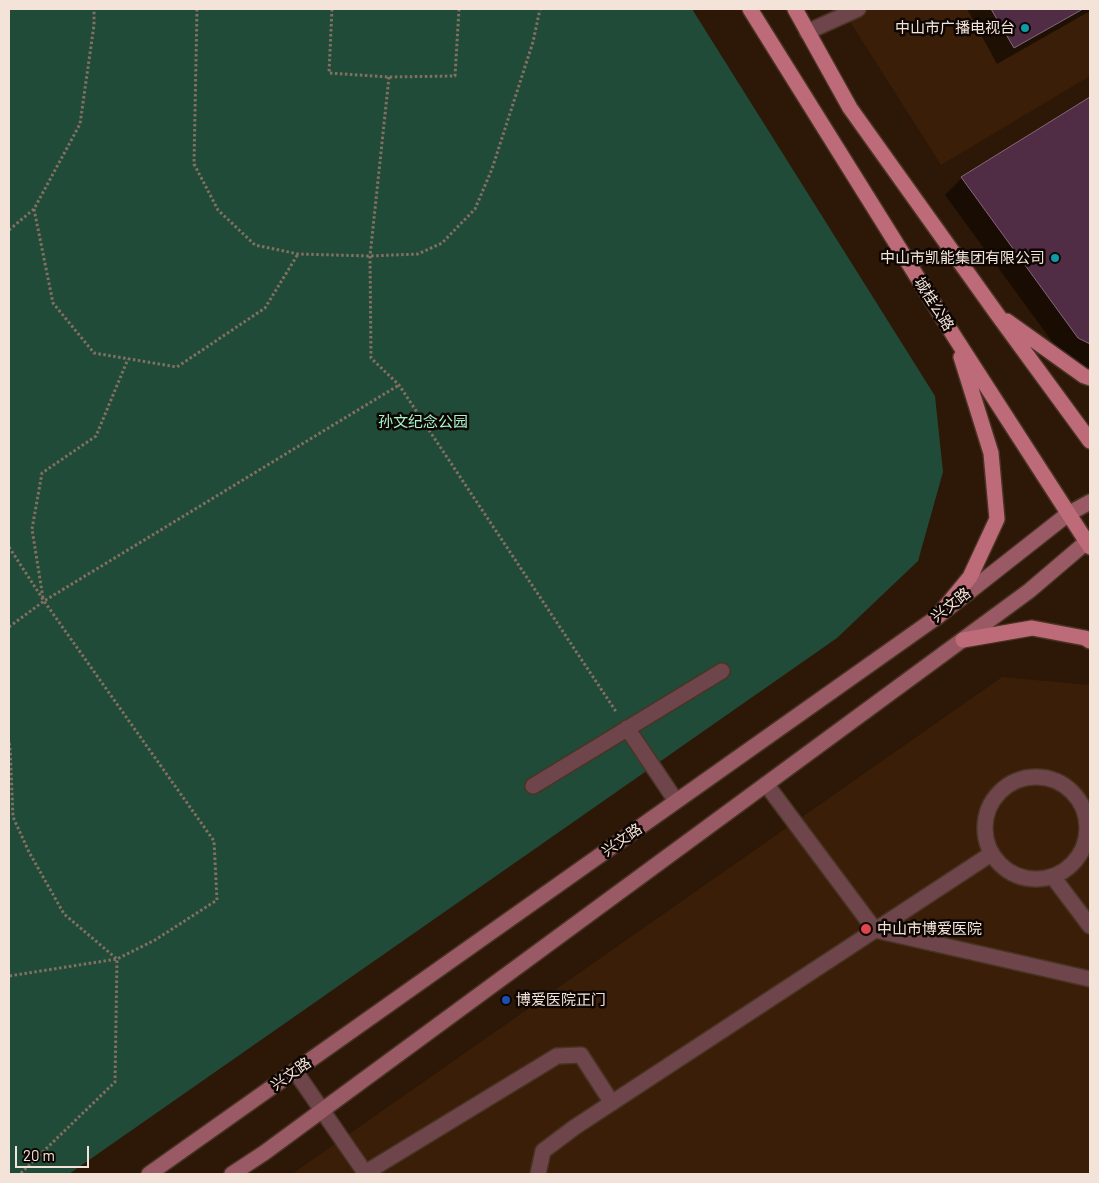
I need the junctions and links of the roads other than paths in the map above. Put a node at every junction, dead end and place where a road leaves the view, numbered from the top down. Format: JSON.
{"nodes":[{"id":1,"x":750,"y":9,"type":"edge"},
{"id":2,"x":795,"y":9,"type":"edge"},
{"id":3,"x":858,"y":9,"type":"edge"},
{"id":4,"x":807,"y":32,"type":"junction"},
{"id":5,"x":997,"y":314,"type":"junction"},
{"id":6,"x":954,"y":336,"type":"junction"},
{"id":7,"x":1090,"y":378,"type":"edge"},
{"id":8,"x":1090,"y":441,"type":"edge"},
{"id":9,"x":1090,"y":502,"type":"edge"},
{"id":10,"x":1068,"y":514,"type":"junction"},
{"id":11,"x":1089,"y":542,"type":"edge"},
{"id":12,"x":937,"y":617,"type":"junction"},
{"id":13,"x":963,"y":640,"type":"junction"},
{"id":14,"x":1090,"y":641,"type":"edge"},
{"id":15,"x":722,"y":670,"type":"dead end"},
{"id":16,"x":627,"y":728,"type":"junction"},
{"id":17,"x":766,"y":784,"type":"junction"},
{"id":18,"x":533,"y":786,"type":"dead end"},
{"id":19,"x":676,"y":802,"type":"junction"},
{"id":20,"x":991,"y":854,"type":"junction"},
{"id":21,"x":1053,"y":877,"type":"junction"},
{"id":22,"x":1090,"y":926,"type":"edge"},
{"id":23,"x":875,"y":930,"type":"junction"},
{"id":24,"x":1090,"y":979,"type":"edge"},
{"id":25,"x":295,"y":1071,"type":"junction"},
{"id":26,"x":612,"y":1102,"type":"junction"},
{"id":27,"x":322,"y":1110,"type":"junction"},
{"id":28,"x":366,"y":1173,"type":"edge"},
{"id":29,"x":150,"y":1174,"type":"edge"},
{"id":30,"x":232,"y":1174,"type":"edge"},
{"id":31,"x":538,"y":1174,"type":"edge"}],
"edges":[{"from":1,"to":6,"type":"main road","name":"城桂公路"},
{"from":2,"to":4,"type":"main road"},
{"from":3,"to":4,"type":"street"},
{"from":4,"to":5,"type":"main road"},
{"from":5,"to":7,"type":"main road"},
{"from":5,"to":8,"type":"main road"},
{"from":6,"to":10,"type":"main road","name":"城桂公路"},
{"from":6,"to":12,"type":"main road"},
{"from":9,"to":10,"type":"main road","name":"兴文路"},
{"from":10,"to":11,"type":"main road","name":"城桂公路"},
{"from":10,"to":12,"type":"main road","name":"兴文路"},
{"from":11,"to":13,"type":"main road"},
{"from":12,"to":19,"type":"main road","name":"兴文路"},
{"from":13,"to":14,"type":"main road"},
{"from":13,"to":17,"type":"main road"},
{"from":15,"to":16,"type":"street"},
{"from":16,"to":18,"type":"street"},
{"from":16,"to":19,"type":"street"},
{"from":17,"to":23,"type":"street"},
{"from":17,"to":27,"type":"main road"},
{"from":19,"to":25,"type":"main road","name":"兴文路"},
{"from":20,"to":21,"type":"street"},
{"from":20,"to":21,"type":"street"},
{"from":20,"to":23,"type":"street"},
{"from":21,"to":22,"type":"street"},
{"from":23,"to":24,"type":"street"},
{"from":23,"to":26,"type":"street"},
{"from":25,"to":27,"type":"street"},
{"from":25,"to":29,"type":"main road","name":"兴文路"},
{"from":26,"to":28,"type":"street"},
{"from":26,"to":31,"type":"street"},
{"from":27,"to":28,"type":"street"},
{"from":27,"to":30,"type":"main road"}]}
